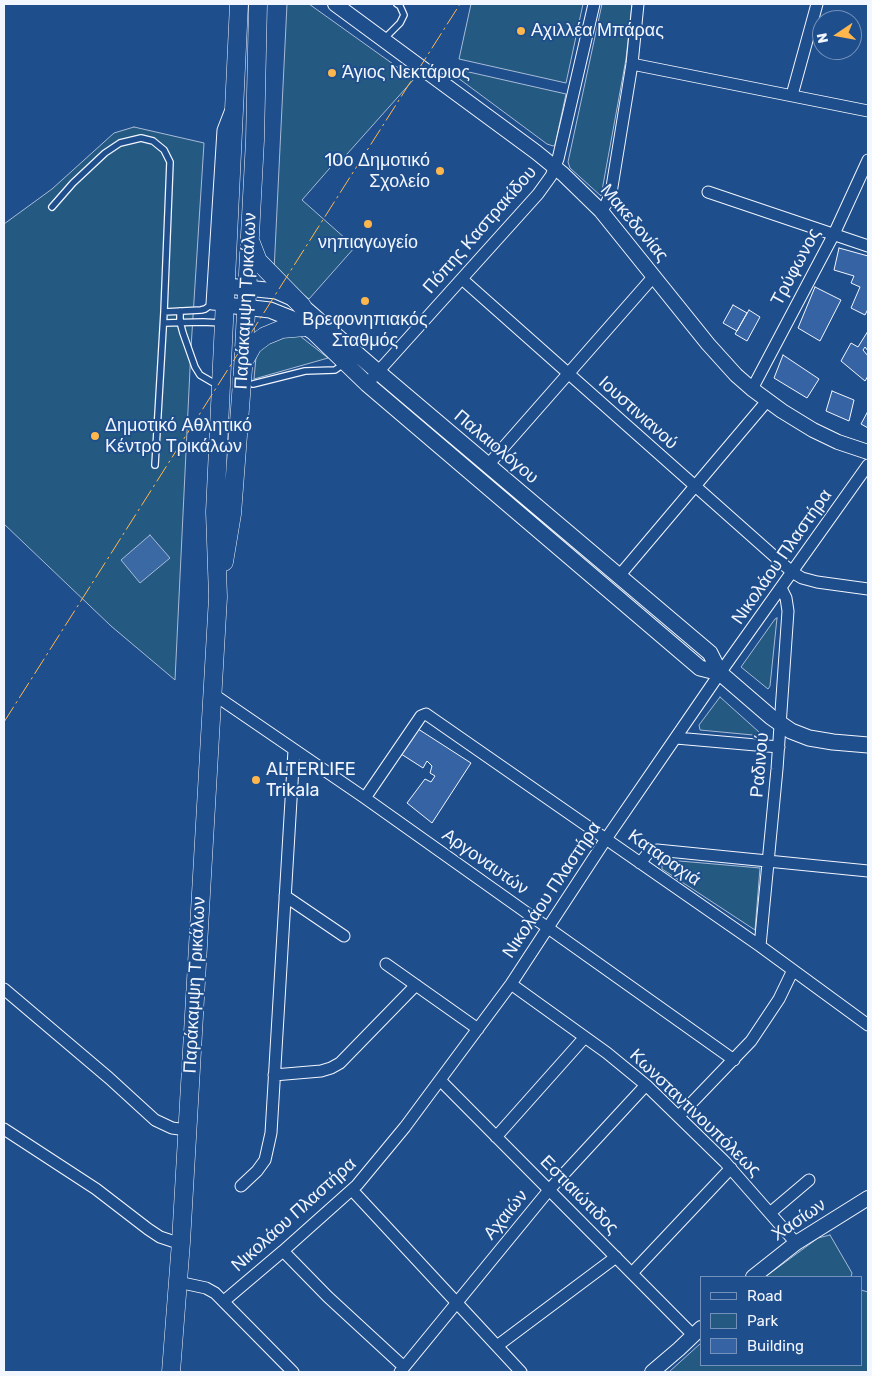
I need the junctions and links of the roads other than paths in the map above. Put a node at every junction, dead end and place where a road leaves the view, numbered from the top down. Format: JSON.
{"nodes":[{"id":1,"x":240,"y":4,"type":"edge"},
{"id":2,"x":335,"y":4,"type":"edge"},
{"id":3,"x":347,"y":4,"type":"edge"},
{"id":4,"x":397,"y":4,"type":"edge"},
{"id":5,"x":594,"y":4,"type":"edge"},
{"id":6,"x":638,"y":4,"type":"edge"},
{"id":7,"x":816,"y":4,"type":"edge"},
{"id":8,"x":261,"y":8,"type":"edge"},
{"id":9,"x":360,"y":23,"type":"junction"},
{"id":10,"x":382,"y":40,"type":"junction"},
{"id":11,"x":632,"y":64,"type":"junction"},
{"id":12,"x":792,"y":95,"type":"junction"},
{"id":13,"x":868,"y":111,"type":"edge"},
{"id":14,"x":868,"y":160,"type":"edge"},
{"id":15,"x":555,"y":167,"type":"junction"},
{"id":16,"x":708,"y":192,"type":"dead end"},
{"id":17,"x":52,"y":207,"type":"dead end"},
{"id":18,"x":601,"y":211,"type":"junction"},
{"id":19,"x":834,"y":234,"type":"junction"},
{"id":20,"x":250,"y":237,"type":"junction"},
{"id":21,"x":868,"y":246,"type":"edge"},
{"id":22,"x":654,"y":276,"type":"junction"},
{"id":23,"x":462,"y":279,"type":"junction"},
{"id":24,"x":220,"y":286,"type":"junction"},
{"id":25,"x":247,"y":287,"type":"junction"},
{"id":26,"x":219,"y":304,"type":"junction"},
{"id":27,"x":246,"y":306,"type":"junction"},
{"id":28,"x":302,"y":306,"type":"junction"},
{"id":29,"x":180,"y":311,"type":"junction"},
{"id":30,"x":164,"y":312,"type":"junction"},
{"id":31,"x":180,"y":322,"type":"junction"},
{"id":32,"x":164,"y":323,"type":"junction"},
{"id":33,"x":225,"y":323,"type":"junction"},
{"id":34,"x":306,"y":327,"type":"junction"},
{"id":35,"x":345,"y":363,"type":"junction"},
{"id":36,"x":242,"y":369,"type":"junction"},
{"id":37,"x":378,"y":372,"type":"junction"},
{"id":38,"x":568,"y":374,"type":"junction"},
{"id":39,"x":212,"y":382,"type":"dead end"},
{"id":40,"x":253,"y":384,"type":"dead end"},
{"id":41,"x":368,"y":384,"type":"junction"},
{"id":42,"x":752,"y":389,"type":"junction"},
{"id":43,"x":767,"y":401,"type":"junction"},
{"id":44,"x":868,"y":452,"type":"edge"},
{"id":45,"x":868,"y":464,"type":"edge"},
{"id":46,"x":156,"y":465,"type":"dead end"},
{"id":47,"x":488,"y":465,"type":"junction"},
{"id":48,"x":695,"y":486,"type":"junction"},
{"id":49,"x":792,"y":572,"type":"junction"},
{"id":50,"x":619,"y":576,"type":"junction"},
{"id":51,"x":781,"y":588,"type":"junction"},
{"id":52,"x":868,"y":589,"type":"edge"},
{"id":53,"x":218,"y":597,"type":"junction"},
{"id":54,"x":720,"y":673,"type":"junction"},
{"id":55,"x":213,"y":694,"type":"junction"},
{"id":56,"x":780,"y":724,"type":"junction"},
{"id":57,"x":676,"y":738,"type":"junction"},
{"id":58,"x":868,"y":745,"type":"edge"},
{"id":59,"x":779,"y":747,"type":"junction"},
{"id":60,"x":294,"y":750,"type":"junction"},
{"id":61,"x":365,"y":798,"type":"junction"},
{"id":62,"x":606,"y":839,"type":"junction"},
{"id":63,"x":769,"y":861,"type":"junction"},
{"id":64,"x":640,"y":863,"type":"junction"},
{"id":65,"x":868,"y":870,"type":"edge"},
{"id":66,"x":285,"y":896,"type":"junction"},
{"id":67,"x":548,"y":928,"type":"junction"},
{"id":68,"x":344,"y":936,"type":"dead end"},
{"id":69,"x":760,"y":946,"type":"junction"},
{"id":70,"x":386,"y":964,"type":"dead end"},
{"id":71,"x":793,"y":970,"type":"junction"},
{"id":72,"x":511,"y":984,"type":"junction"},
{"id":73,"x":416,"y":985,"type":"junction"},
{"id":74,"x":4,"y":989,"type":"edge"},
{"id":75,"x":868,"y":1025,"type":"edge"},
{"id":76,"x":478,"y":1029,"type":"junction"},
{"id":77,"x":585,"y":1037,"type":"junction"},
{"id":78,"x":734,"y":1060,"type":"junction"},
{"id":79,"x":274,"y":1076,"type":"junction"},
{"id":80,"x":440,"y":1080,"type":"junction"},
{"id":81,"x":646,"y":1085,"type":"junction"},
{"id":82,"x":679,"y":1116,"type":"junction"},
{"id":83,"x":4,"y":1128,"type":"edge"},
{"id":84,"x":187,"y":1130,"type":"junction"},
{"id":85,"x":496,"y":1137,"type":"junction"},
{"id":86,"x":731,"y":1168,"type":"junction"},
{"id":87,"x":810,"y":1180,"type":"dead end"},
{"id":88,"x":241,"y":1186,"type":"dead end"},
{"id":89,"x":352,"y":1190,"type":"junction"},
{"id":90,"x":549,"y":1190,"type":"junction"},
{"id":91,"x":868,"y":1198,"type":"edge"},
{"id":92,"x":770,"y":1213,"type":"junction"},
{"id":93,"x":181,"y":1242,"type":"junction"},
{"id":94,"x":796,"y":1243,"type":"junction"},
{"id":95,"x":284,"y":1251,"type":"junction"},
{"id":96,"x":616,"y":1257,"type":"junction"},
{"id":97,"x":632,"y":1273,"type":"junction"},
{"id":98,"x":753,"y":1276,"type":"edge"},
{"id":99,"x":178,"y":1282,"type":"junction"},
{"id":100,"x":224,"y":1301,"type":"junction"},
{"id":101,"x":456,"y":1302,"type":"junction"},
{"id":102,"x":697,"y":1331,"type":"edge"},
{"id":103,"x":497,"y":1346,"type":"junction"},
{"id":104,"x":402,"y":1370,"type":"edge"},
{"id":105,"x":171,"y":1372,"type":"edge"},
{"id":106,"x":293,"y":1372,"type":"edge"},
{"id":107,"x":521,"y":1372,"type":"edge"},
{"id":108,"x":652,"y":1372,"type":"edge"}],
"edges":[{"from":1,"to":24,"type":"main road","name":"Παράκαμψη Τρικάλων"},
{"from":2,"to":9,"type":"street","name":"Μακεδονίας"},
{"from":3,"to":9,"type":"street","name":"Μακεδονίας"},
{"from":4,"to":10,"type":"lane"},
{"from":5,"to":15,"type":"street","name":"Πόπης Καστρακίδου"},
{"from":6,"to":11,"type":"street"},
{"from":7,"to":12,"type":"street"},
{"from":8,"to":20,"type":"main road","name":"Παράκαμψη Τρικάλων"},
{"from":9,"to":10,"type":"street","name":"Μακεδονίας"},
{"from":10,"to":15,"type":"street","name":"Μακεδονίας"},
{"from":11,"to":12,"type":"street"},
{"from":11,"to":18,"type":"street"},
{"from":12,"to":13,"type":"street"},
{"from":14,"to":19,"type":"street","name":"Τρύφωνος"},
{"from":15,"to":18,"type":"street","name":"Μακεδονίας"},
{"from":15,"to":23,"type":"street","name":"Πόπης Καστρακίδου"},
{"from":16,"to":19,"type":"street"},
{"from":17,"to":30,"type":"lane"},
{"from":18,"to":22,"type":"street","name":"Μακεδονίας"},
{"from":19,"to":21,"type":"street"},
{"from":19,"to":42,"type":"street","name":"Τρύφωνος"},
{"from":20,"to":25,"type":"main road","name":"Παράκαμψη Τρικάλων"},
{"from":20,"to":28,"type":"main road"},
{"from":22,"to":38,"type":"street"},
{"from":22,"to":42,"type":"street","name":"Μακεδονίας"},
{"from":23,"to":37,"type":"street","name":"Πόπης Καστρακίδου"},
{"from":23,"to":38,"type":"street","name":"Ιουστινιανού"},
{"from":24,"to":25,"type":"main road","name":"Παλαιολόγου"},
{"from":24,"to":26,"type":"main road","name":"Παράκαμψη Τρικάλων"},
{"from":25,"to":27,"type":"main road","name":"Παράκαμψη Τρικάλων"},
{"from":25,"to":28,"type":"main road","name":"Παλαιολόγου"},
{"from":26,"to":27,"type":"main road","name":"Παλαιολόγου"},
{"from":26,"to":29,"type":"lane"},
{"from":26,"to":33,"type":"main road","name":"Παράκαμψη Τρικάλων"},
{"from":27,"to":34,"type":"main road","name":"Παλαιολόγου"},
{"from":27,"to":36,"type":"main road","name":"Παράκαμψη Τρικάλων"},
{"from":28,"to":37,"type":"main road","name":"Παλαιολόγου"},
{"from":29,"to":30,"type":"lane"},
{"from":29,"to":31,"type":"lane"},
{"from":30,"to":32,"type":"lane"},
{"from":31,"to":32,"type":"lane"},
{"from":31,"to":33,"type":"lane"},
{"from":31,"to":39,"type":"lane"},
{"from":32,"to":46,"type":"lane"},
{"from":33,"to":53,"type":"main road","name":"Παράκαμψη Τρικάλων"},
{"from":34,"to":35,"type":"main road","name":"Παλαιολόγου"},
{"from":34,"to":36,"type":"main road"},
{"from":35,"to":40,"type":"lane"},
{"from":35,"to":41,"type":"main road","name":"Παλαιολόγου"},
{"from":36,"to":53,"type":"main road","name":"Παράκαμψη Τρικάλων"},
{"from":37,"to":41,"type":"street","name":"Πόπης Καστρακίδου"},
{"from":37,"to":47,"type":"main road","name":"Παλαιολόγου"},
{"from":38,"to":47,"type":"street"},
{"from":38,"to":48,"type":"street","name":"Ιουστινιανού"},
{"from":41,"to":54,"type":"main road","name":"Παλαιολόγου"},
{"from":42,"to":43,"type":"street","name":"Μακεδονίας"},
{"from":43,"to":44,"type":"street","name":"Μακεδονίας"},
{"from":43,"to":48,"type":"street"},
{"from":45,"to":49,"type":"street","name":"Νικολάου Πλαστήρα"},
{"from":47,"to":50,"type":"main road","name":"Παλαιολόγου"},
{"from":48,"to":49,"type":"street","name":"Ιουστινιανού"},
{"from":48,"to":50,"type":"street"},
{"from":49,"to":51,"type":"street","name":"Νικολάου Πλαστήρα"},
{"from":49,"to":52,"type":"street","name":"Ιουστινιανού"},
{"from":50,"to":54,"type":"main road","name":"Παλαιολόγου"},
{"from":51,"to":54,"type":"street","name":"Νικολάου Πλαστήρα"},
{"from":51,"to":56,"type":"street","name":"Ραδινού"},
{"from":53,"to":55,"type":"main road","name":"Παράκαμψη Τρικάλων"},
{"from":54,"to":56,"type":"main road","name":"Παλαιολόγου"},
{"from":54,"to":57,"type":"street","name":"Νικολάου Πλαστήρα"},
{"from":55,"to":60,"type":"street","name":"Αργοναυτών"},
{"from":55,"to":84,"type":"main road","name":"Παράκαμψη Τρικάλων"},
{"from":56,"to":58,"type":"main road","name":"Παλαιολόγου"},
{"from":56,"to":59,"type":"street","name":"Ραδινού"},
{"from":57,"to":59,"type":"street"},
{"from":57,"to":62,"type":"street","name":"Νικολάου Πλαστήρα"},
{"from":59,"to":63,"type":"street","name":"Ραδινού"},
{"from":60,"to":61,"type":"street","name":"Αργοναυτών"},
{"from":60,"to":66,"type":"street"},
{"from":61,"to":62,"type":"street","name":"Καταραχιά"},
{"from":61,"to":67,"type":"street","name":"Αργοναυτών"},
{"from":62,"to":64,"type":"street","name":"Καταραχιά"},
{"from":62,"to":67,"type":"street","name":"Νικολάου Πλαστήρα"},
{"from":63,"to":64,"type":"street"},
{"from":63,"to":65,"type":"street"},
{"from":63,"to":69,"type":"street","name":"Ραδινού"},
{"from":64,"to":69,"type":"street","name":"Καταραχιά"},
{"from":66,"to":68,"type":"street"},
{"from":66,"to":79,"type":"street"},
{"from":67,"to":72,"type":"street","name":"Νικολάου Πλαστήρα"},
{"from":67,"to":78,"type":"street","name":"Αργοναυτών"},
{"from":69,"to":71,"type":"street","name":"Καταραχιά"},
{"from":70,"to":73,"type":"street"},
{"from":71,"to":75,"type":"street","name":"Καταραχιά"},
{"from":71,"to":78,"type":"street"},
{"from":72,"to":76,"type":"street","name":"Νικολάου Πλαστήρα"},
{"from":72,"to":77,"type":"street","name":"Κωνσταντινουπόλεως"},
{"from":73,"to":76,"type":"street"},
{"from":73,"to":79,"type":"street"},
{"from":74,"to":84,"type":"street"},
{"from":76,"to":80,"type":"street","name":"Νικολάου Πλαστήρα"},
{"from":77,"to":81,"type":"street","name":"Κωνσταντινουπόλεως"},
{"from":77,"to":85,"type":"street"},
{"from":78,"to":82,"type":"street"},
{"from":79,"to":88,"type":"street"},
{"from":80,"to":85,"type":"street","name":"Εστιαιώτιδος"},
{"from":80,"to":89,"type":"street","name":"Νικολάου Πλαστήρα"},
{"from":81,"to":82,"type":"street","name":"Κωνσταντινουπόλεως"},
{"from":81,"to":90,"type":"street","name":"Αχαιών"},
{"from":82,"to":86,"type":"street","name":"Κωνσταντινουπόλεως"},
{"from":83,"to":93,"type":"street"},
{"from":84,"to":93,"type":"main road","name":"Παράκαμψη Τρικάλων"},
{"from":85,"to":90,"type":"street","name":"Εστιαιώτιδος"},
{"from":86,"to":92,"type":"street","name":"Κωνσταντινουπόλεως"},
{"from":86,"to":97,"type":"street"},
{"from":87,"to":92,"type":"street"},
{"from":89,"to":95,"type":"street","name":"Νικολάου Πλαστήρα"},
{"from":89,"to":101,"type":"street"},
{"from":90,"to":96,"type":"street","name":"Εστιαιώτιδος"},
{"from":90,"to":101,"type":"street","name":"Αχαιών"},
{"from":91,"to":94,"type":"street","name":"Χασίων"},
{"from":92,"to":94,"type":"street","name":"Κωνσταντινουπόλεως"},
{"from":93,"to":99,"type":"main road","name":"Παράκαμψη Τρικάλων"},
{"from":94,"to":98,"type":"street","name":"Χασίων"},
{"from":95,"to":100,"type":"street","name":"Νικολάου Πλαστήρα"},
{"from":95,"to":104,"type":"street"},
{"from":96,"to":97,"type":"street","name":"Εστιαιώτιδος"},
{"from":96,"to":103,"type":"street"},
{"from":97,"to":102,"type":"street","name":"Εστιαιώτιδος"},
{"from":99,"to":100,"type":"street"},
{"from":99,"to":105,"type":"main road","name":"Παράκαμψη Τρικάλων"},
{"from":100,"to":106,"type":"street"},
{"from":101,"to":103,"type":"street"},
{"from":101,"to":104,"type":"street","name":"Αχαιών"},
{"from":102,"to":108,"type":"street"},
{"from":103,"to":107,"type":"street"}]}
